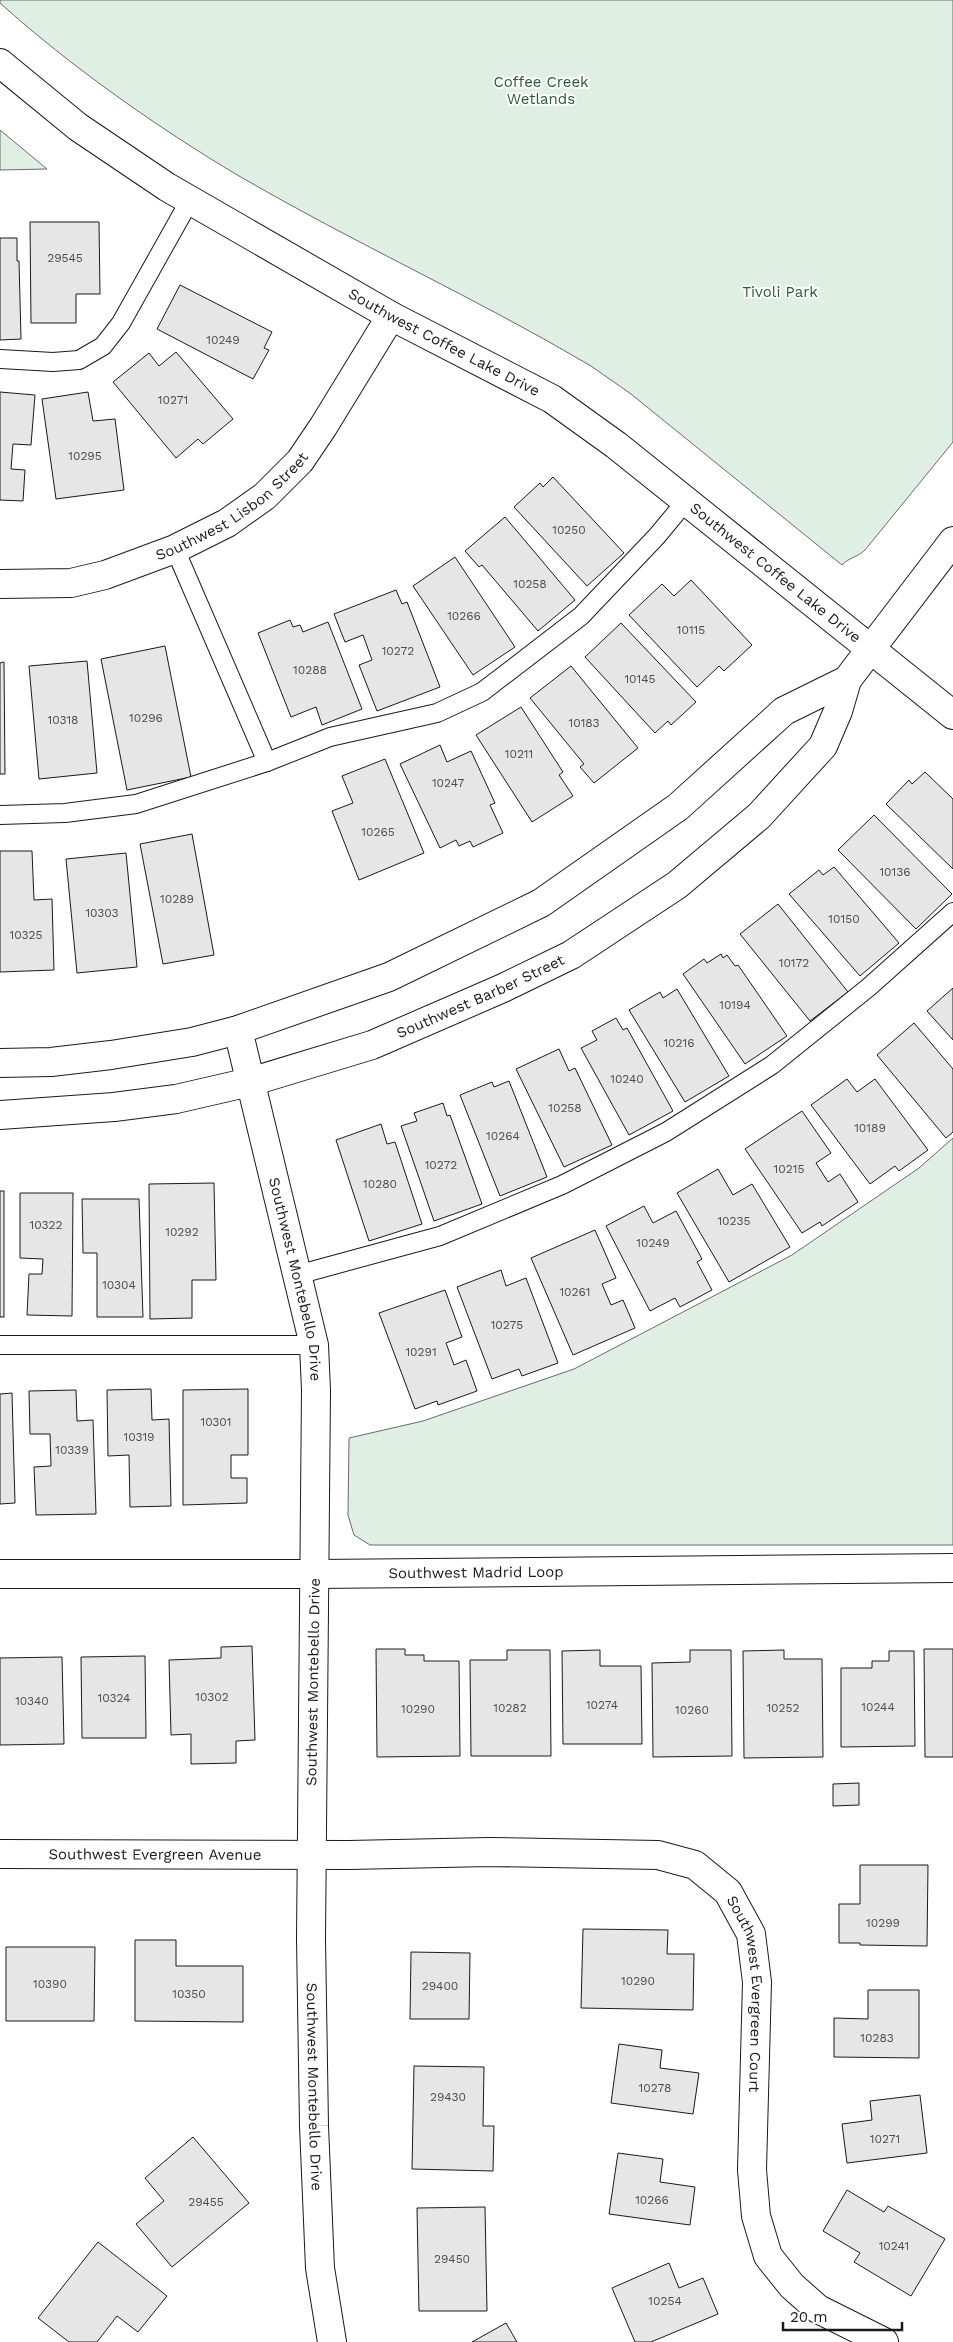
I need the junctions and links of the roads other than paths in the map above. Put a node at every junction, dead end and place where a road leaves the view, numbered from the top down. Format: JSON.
{"nodes":[{"id":1,"x":0,"y":63,"type":"edge"},
{"id":2,"x":190,"y":200,"type":"junction"},
{"id":3,"x":391,"y":316,"type":"junction"},
{"id":4,"x":0,"y":359,"type":"edge"},
{"id":5,"x":686,"y":501,"type":"junction"},
{"id":6,"x":953,"y":541,"type":"edge"},
{"id":7,"x":175,"y":549,"type":"junction"},
{"id":8,"x":0,"y":584,"type":"edge"},
{"id":9,"x":870,"y":649,"type":"junction"},
{"id":10,"x":847,"y":680,"type":"junction"},
{"id":11,"x":953,"y":715,"type":"edge"},
{"id":12,"x":266,"y":762,"type":"junction"},
{"id":13,"x":0,"y":815,"type":"edge"},
{"id":14,"x":953,"y":912,"type":"edge"},
{"id":15,"x":238,"y":1030,"type":"junction"},
{"id":16,"x":0,"y":1063,"type":"edge"},
{"id":17,"x":250,"y":1082,"type":"junction"},
{"id":18,"x":0,"y":1115,"type":"edge"},
{"id":19,"x":297,"y":1275,"type":"junction"},
{"id":20,"x":0,"y":1345,"type":"edge"},
{"id":21,"x":314,"y":1345,"type":"junction"},
{"id":22,"x":953,"y":1568,"type":"edge"},
{"id":23,"x":0,"y":1574,"type":"edge"},
{"id":24,"x":315,"y":1574,"type":"junction"},
{"id":25,"x":0,"y":1854,"type":"edge"},
{"id":26,"x":311,"y":1855,"type":"junction"},
{"id":27,"x":332,"y":2342,"type":"edge"},
{"id":28,"x":884,"y":2342,"type":"edge"}],
"edges":[{"from":1,"to":2,"type":"street","name":"Southwest Coffee Lake Drive"},
{"from":2,"to":3,"type":"street","name":"Southwest Coffee Lake Drive"},
{"from":2,"to":4,"type":"lane"},
{"from":3,"to":5,"type":"street","name":"Southwest Coffee Lake Drive"},
{"from":3,"to":7,"type":"street","name":"Southwest Lisbon Street"},
{"from":5,"to":9,"type":"street","name":"Southwest Coffee Lake Drive"},
{"from":5,"to":12,"type":"lane"},
{"from":6,"to":9,"type":"street","name":"Southwest Barber Street"},
{"from":7,"to":8,"type":"street","name":"Southwest Lisbon Street"},
{"from":7,"to":12,"type":"lane"},
{"from":9,"to":10,"type":"street","name":"Southwest Barber Street"},
{"from":9,"to":11,"type":"street"},
{"from":10,"to":15,"type":"street","name":"Southwest Barber Street"},
{"from":10,"to":17,"type":"street","name":"Southwest Barber Street"},
{"from":12,"to":13,"type":"lane"},
{"from":14,"to":19,"type":"lane"},
{"from":15,"to":16,"type":"street","name":"Southwest Barber Street"},
{"from":15,"to":17,"type":"street","name":"Southwest Montebello Drive"},
{"from":17,"to":18,"type":"street","name":"Southwest Barber Street"},
{"from":17,"to":19,"type":"street","name":"Southwest Montebello Drive"},
{"from":19,"to":21,"type":"street","name":"Southwest Montebello Drive"},
{"from":20,"to":21,"type":"lane"},
{"from":21,"to":24,"type":"street","name":"Southwest Montebello Drive"},
{"from":22,"to":24,"type":"street","name":"Southwest Madrid Loop"},
{"from":23,"to":24,"type":"street","name":"Southwest Madrid Loop"},
{"from":24,"to":26,"type":"street","name":"Southwest Montebello Drive"},
{"from":25,"to":26,"type":"street","name":"Southwest Evergreen Avenue"},
{"from":26,"to":27,"type":"street","name":"Southwest Montebello Drive"},
{"from":26,"to":28,"type":"street","name":"Southwest Evergreen Court"}]}
